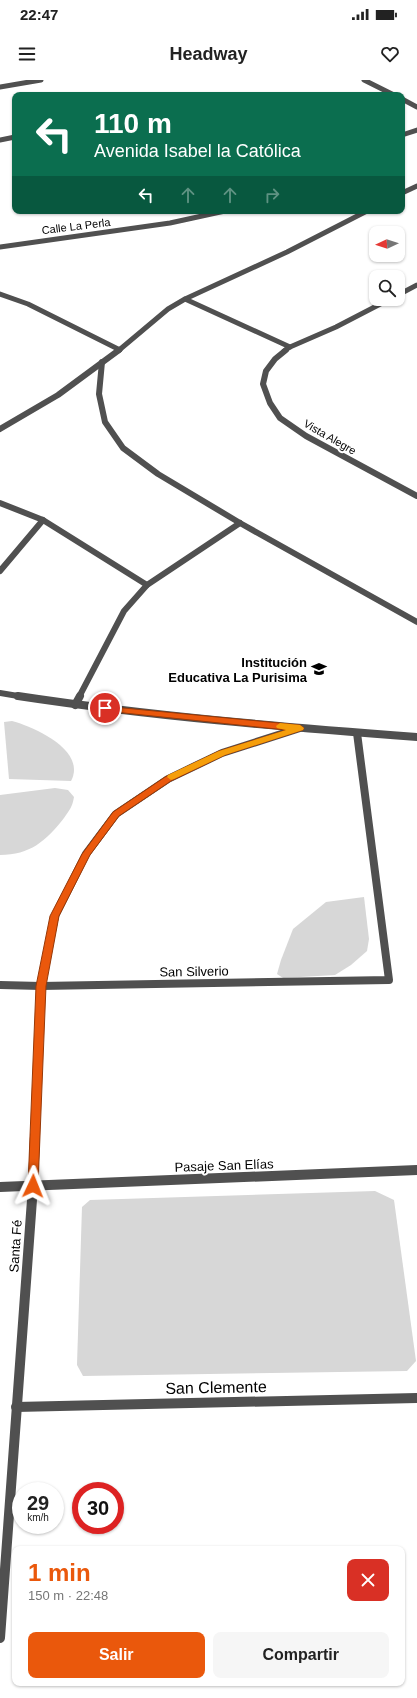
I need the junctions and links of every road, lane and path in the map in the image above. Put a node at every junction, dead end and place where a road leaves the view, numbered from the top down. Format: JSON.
{"nodes":[{"id":1,"x":41,"y":80,"type":"edge"},
{"id":2,"x":364,"y":80,"type":"edge"},
{"id":3,"x":20,"y":82,"type":"edge"},
{"id":4,"x":0,"y":88,"type":"edge"},
{"id":5,"x":388,"y":92,"type":"edge"},
{"id":6,"x":405,"y":101,"type":"edge"},
{"id":7,"x":417,"y":107,"type":"edge"},
{"id":8,"x":417,"y":130,"type":"edge"},
{"id":9,"x":405,"y":134,"type":"edge"},
{"id":10,"x":12,"y":138,"type":"edge"},
{"id":11,"x":0,"y":140,"type":"edge"},
{"id":12,"x":417,"y":186,"type":"edge"},
{"id":13,"x":405,"y":192,"type":"edge"},
{"id":14,"x":211,"y":214,"type":"edge"},
{"id":15,"x":361,"y":214,"type":"edge"},
{"id":16,"x":0,"y":247,"type":"edge"},
{"id":17,"x":417,"y":285,"type":"edge"},
{"id":18,"x":405,"y":291,"type":"edge"},
{"id":19,"x":0,"y":294,"type":"edge"},
{"id":20,"x":185,"y":299,"type":"junction"},
{"id":21,"x":376,"y":306,"type":"edge"},
{"id":22,"x":290,"y":347,"type":"junction"},
{"id":23,"x":120,"y":350,"type":"junction"},
{"id":24,"x":102,"y":362,"type":"junction"},
{"id":25,"x":0,"y":429,"type":"edge"},
{"id":26,"x":417,"y":496,"type":"edge"},
{"id":27,"x":0,"y":503,"type":"edge"},
{"id":28,"x":43,"y":520,"type":"junction"},
{"id":29,"x":240,"y":523,"type":"junction"},
{"id":30,"x":0,"y":571,"type":"edge"},
{"id":31,"x":147,"y":585,"type":"junction"},
{"id":32,"x":417,"y":622,"type":"edge"},
{"id":33,"x":0,"y":693,"type":"edge"},
{"id":34,"x":75,"y":705,"type":"junction"},
{"id":35,"x":300,"y":728,"type":"junction"},
{"id":36,"x":357,"y":733,"type":"junction"},
{"id":37,"x":417,"y":737,"type":"edge"},
{"id":38,"x":0,"y":985,"type":"edge"},
{"id":39,"x":41,"y":986,"type":"junction"},
{"id":40,"x":417,"y":1172,"type":"edge"},
{"id":41,"x":33,"y":1186,"type":"junction"},
{"id":42,"x":0,"y":1187,"type":"edge"},
{"id":43,"x":417,"y":1398,"type":"edge"},
{"id":44,"x":16,"y":1407,"type":"junction"},
{"id":45,"x":0,"y":1638,"type":"edge"}],
"edges":[{"from":1,"to":3,"type":"street"},
{"from":2,"to":5,"type":"street"},
{"from":3,"to":4,"type":"street"},
{"from":6,"to":7,"type":"street"},
{"from":8,"to":9,"type":"street"},
{"from":10,"to":11,"type":"street"},
{"from":12,"to":13,"type":"street"},
{"from":14,"to":16,"type":"street","name":"Calle La Perla"},
{"from":15,"to":20,"type":"street"},
{"from":17,"to":18,"type":"street"},
{"from":19,"to":23,"type":"street"},
{"from":20,"to":22,"type":"street"},
{"from":20,"to":23,"type":"street"},
{"from":21,"to":22,"type":"street"},
{"from":22,"to":26,"type":"street","name":"Vista Alegre"},
{"from":23,"to":24,"type":"street"},
{"from":24,"to":25,"type":"street"},
{"from":24,"to":29,"type":"street"},
{"from":27,"to":28,"type":"street"},
{"from":28,"to":30,"type":"street"},
{"from":28,"to":31,"type":"street"},
{"from":29,"to":31,"type":"street"},
{"from":29,"to":32,"type":"street"},
{"from":31,"to":34,"type":"street"},
{"from":33,"to":34,"type":"street"},
{"from":34,"to":35,"type":"street"},
{"from":35,"to":36,"type":"street"},
{"from":35,"to":39,"type":"street","name":"Santa Fé"},
{"from":36,"to":37,"type":"street"},
{"from":36,"to":39,"type":"street","name":"San Silverio"},
{"from":38,"to":39,"type":"street","name":"San Silverio"},
{"from":39,"to":41,"type":"street","name":"Santa Fé"},
{"from":40,"to":41,"type":"street","name":"Pasaje San Elías"},
{"from":41,"to":42,"type":"street","name":"Pasaje San Elías"},
{"from":41,"to":44,"type":"street","name":"Santa Fé"},
{"from":43,"to":44,"type":"street","name":"San Clemente"},
{"from":44,"to":45,"type":"street","name":"Santa Fé"}]}
